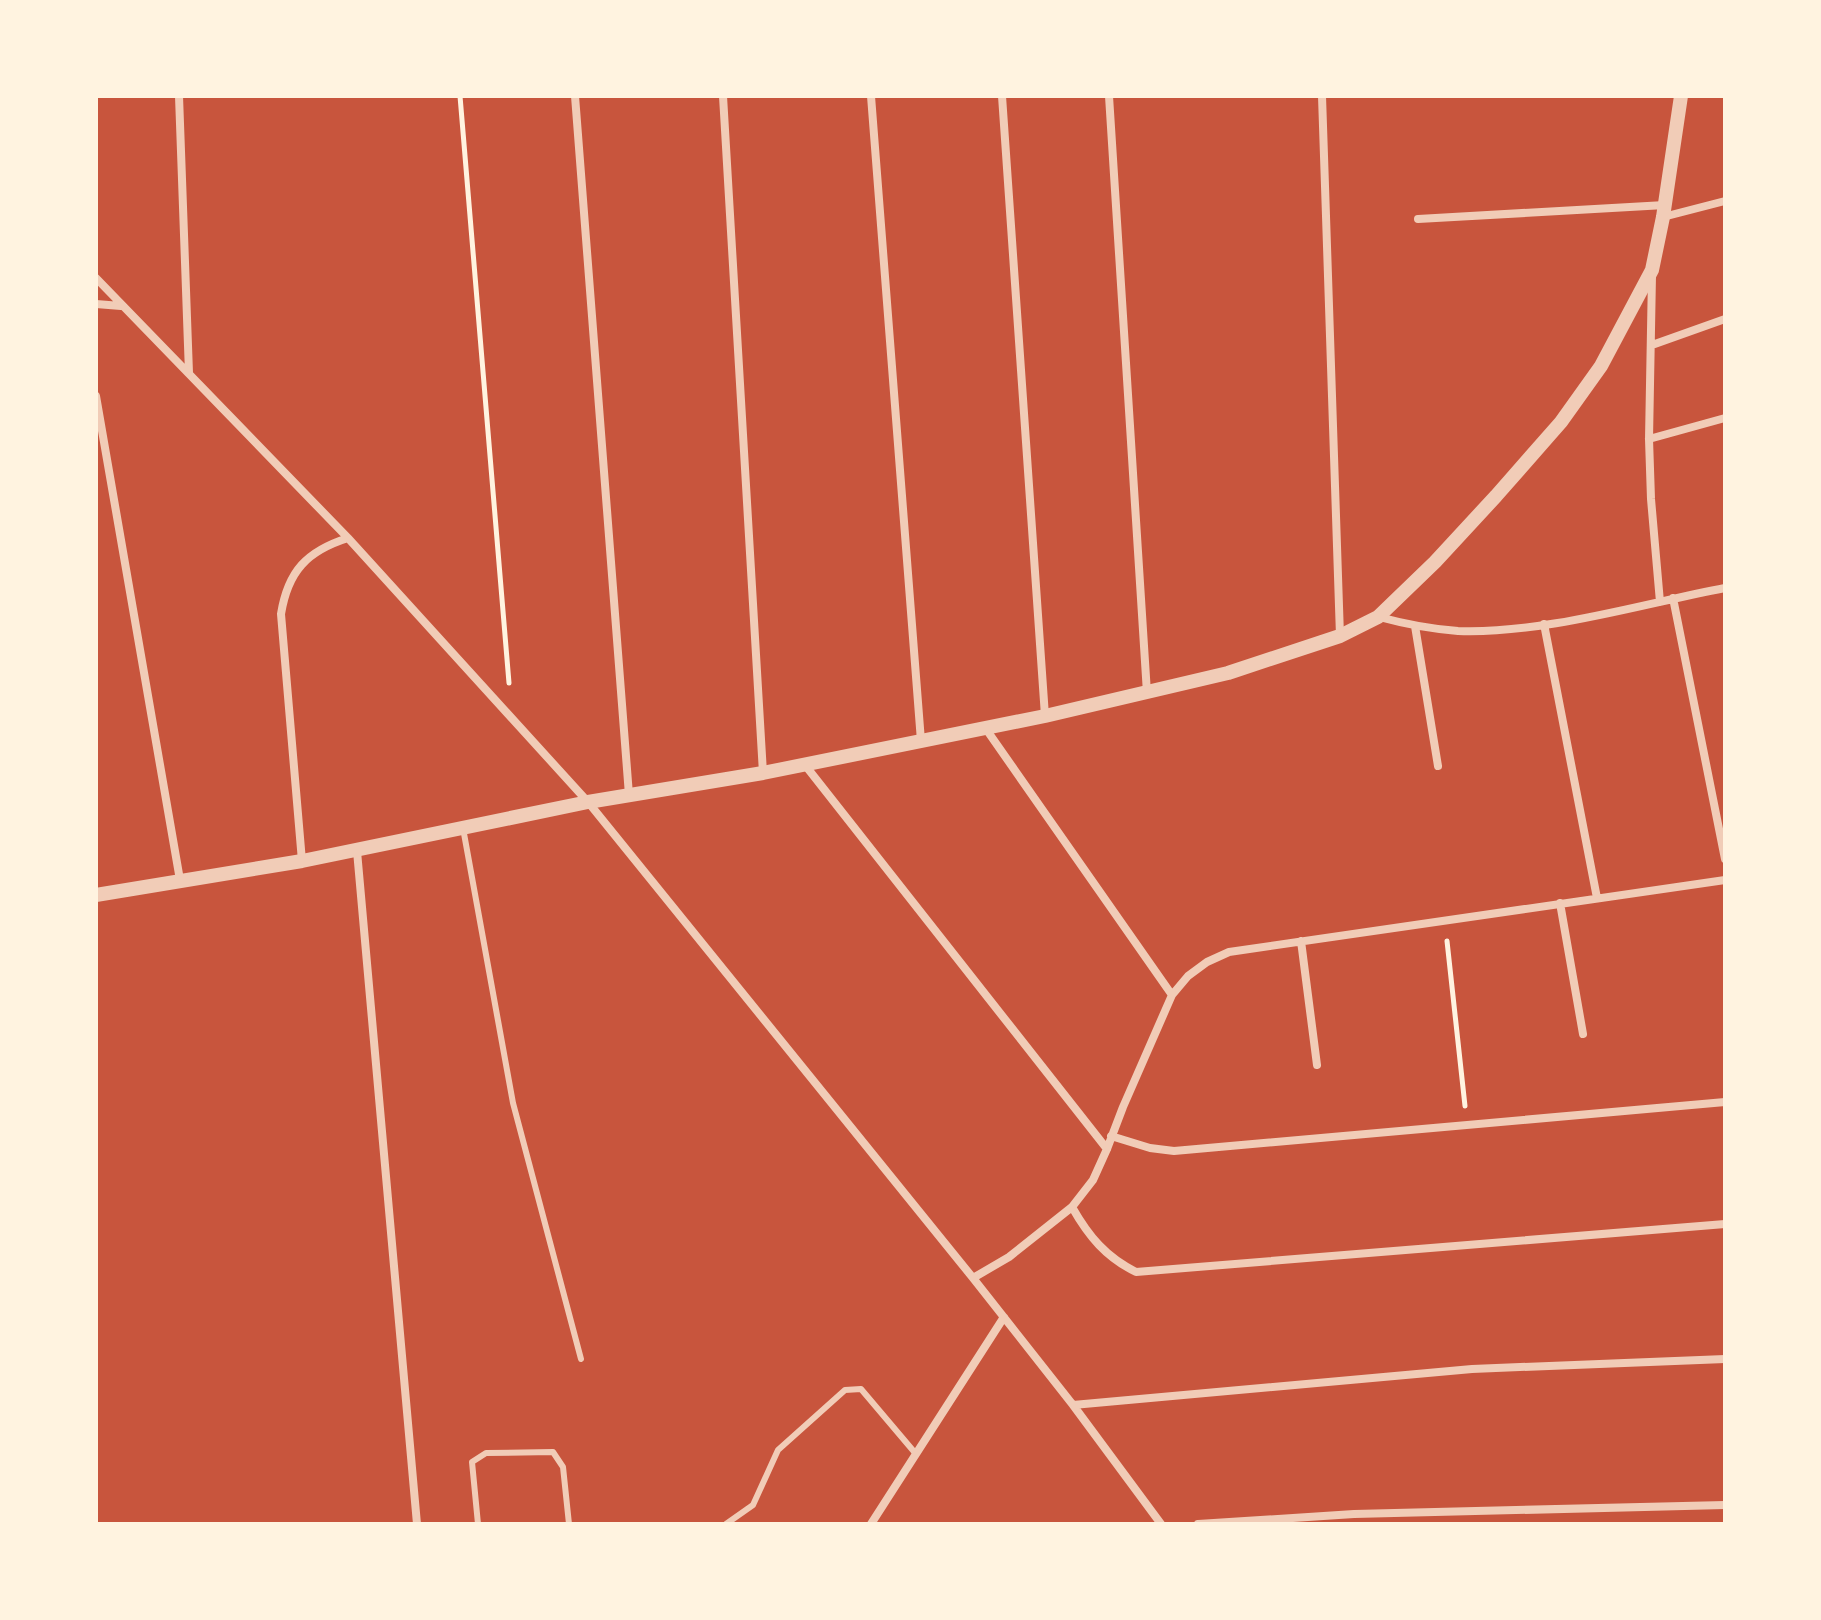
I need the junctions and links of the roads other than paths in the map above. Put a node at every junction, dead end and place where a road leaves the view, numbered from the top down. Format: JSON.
{"nodes":[{"id":1,"x":179,"y":96,"type":"edge"},
{"id":2,"x":575,"y":96,"type":"edge"},
{"id":3,"x":723,"y":96,"type":"edge"},
{"id":4,"x":871,"y":96,"type":"edge"},
{"id":5,"x":1002,"y":96,"type":"edge"},
{"id":6,"x":1109,"y":96,"type":"edge"},
{"id":7,"x":1322,"y":96,"type":"edge"},
{"id":8,"x":1681,"y":96,"type":"edge"},
{"id":9,"x":1725,"y":201,"type":"edge"},
{"id":10,"x":1664,"y":211,"type":"junction"},
{"id":11,"x":1418,"y":219,"type":"dead end"},
{"id":12,"x":1652,"y":270,"type":"junction"},
{"id":13,"x":96,"y":278,"type":"edge"},
{"id":14,"x":96,"y":304,"type":"edge"},
{"id":15,"x":122,"y":306,"type":"junction"},
{"id":16,"x":1725,"y":319,"type":"edge"},
{"id":17,"x":1652,"y":345,"type":"junction"},
{"id":18,"x":189,"y":374,"type":"junction"},
{"id":19,"x":96,"y":396,"type":"edge"},
{"id":20,"x":1725,"y":418,"type":"edge"},
{"id":21,"x":1649,"y":439,"type":"junction"},
{"id":22,"x":348,"y":538,"type":"junction"},
{"id":23,"x":1725,"y":588,"type":"edge"},
{"id":24,"x":1673,"y":598,"type":"junction"},
{"id":25,"x":1660,"y":602,"type":"junction"},
{"id":26,"x":1378,"y":617,"type":"junction"},
{"id":27,"x":1544,"y":624,"type":"junction"},
{"id":28,"x":1415,"y":626,"type":"junction"},
{"id":29,"x":1340,"y":636,"type":"junction"},
{"id":30,"x":1147,"y":694,"type":"junction"},
{"id":31,"x":1045,"y":716,"type":"junction"},
{"id":32,"x":986,"y":729,"type":"junction"},
{"id":33,"x":921,"y":742,"type":"junction"},
{"id":34,"x":805,"y":765,"type":"junction"},
{"id":35,"x":1438,"y":766,"type":"dead end"},
{"id":36,"x":763,"y":773,"type":"junction"},
{"id":37,"x":629,"y":795,"type":"junction"},
{"id":38,"x":588,"y":802,"type":"junction"},
{"id":39,"x":463,"y":828,"type":"junction"},
{"id":40,"x":357,"y":851,"type":"junction"},
{"id":41,"x":1725,"y":859,"type":"edge"},
{"id":42,"x":302,"y":861,"type":"junction"},
{"id":43,"x":180,"y":880,"type":"junction"},
{"id":44,"x":1725,"y":880,"type":"edge"},
{"id":45,"x":96,"y":895,"type":"edge"},
{"id":46,"x":1597,"y":898,"type":"junction"},
{"id":47,"x":1560,"y":903,"type":"junction"},
{"id":48,"x":1301,"y":941,"type":"junction"},
{"id":49,"x":1172,"y":995,"type":"junction"},
{"id":50,"x":1583,"y":1034,"type":"dead end"},
{"id":51,"x":1317,"y":1065,"type":"dead end"},
{"id":52,"x":1725,"y":1102,"type":"edge"},
{"id":53,"x":1111,"y":1136,"type":"junction"},
{"id":54,"x":1107,"y":1149,"type":"junction"},
{"id":55,"x":1072,"y":1207,"type":"junction"},
{"id":56,"x":1725,"y":1224,"type":"edge"},
{"id":57,"x":973,"y":1278,"type":"junction"},
{"id":58,"x":1004,"y":1317,"type":"junction"},
{"id":59,"x":581,"y":1359,"type":"dead end"},
{"id":60,"x":1725,"y":1359,"type":"edge"},
{"id":61,"x":1073,"y":1405,"type":"junction"},
{"id":62,"x":916,"y":1454,"type":"junction"},
{"id":63,"x":1725,"y":1505,"type":"edge"},
{"id":64,"x":417,"y":1524,"type":"edge"},
{"id":65,"x":478,"y":1524,"type":"edge"},
{"id":66,"x":569,"y":1524,"type":"edge"},
{"id":67,"x":726,"y":1524,"type":"edge"},
{"id":68,"x":871,"y":1524,"type":"edge"},
{"id":69,"x":1161,"y":1524,"type":"edge"},
{"id":70,"x":1198,"y":1524,"type":"edge"}],
"edges":[{"from":1,"to":18,"type":"street"},
{"from":2,"to":37,"type":"street"},
{"from":3,"to":36,"type":"street"},
{"from":4,"to":33,"type":"street"},
{"from":5,"to":31,"type":"street"},
{"from":6,"to":30,"type":"street"},
{"from":7,"to":29,"type":"street"},
{"from":8,"to":10,"type":"street"},
{"from":9,"to":10,"type":"street"},
{"from":10,"to":11,"type":"street"},
{"from":10,"to":12,"type":"street"},
{"from":12,"to":17,"type":"street"},
{"from":12,"to":26,"type":"street"},
{"from":13,"to":15,"type":"street"},
{"from":14,"to":15,"type":"street"},
{"from":15,"to":18,"type":"street"},
{"from":16,"to":17,"type":"street"},
{"from":17,"to":21,"type":"street"},
{"from":18,"to":22,"type":"street"},
{"from":19,"to":43,"type":"street"},
{"from":20,"to":21,"type":"street"},
{"from":21,"to":25,"type":"street"},
{"from":22,"to":38,"type":"street"},
{"from":22,"to":42,"type":"street"},
{"from":23,"to":24,"type":"street"},
{"from":24,"to":25,"type":"street"},
{"from":24,"to":41,"type":"street"},
{"from":25,"to":27,"type":"street"},
{"from":26,"to":28,"type":"street"},
{"from":26,"to":29,"type":"street"},
{"from":27,"to":28,"type":"street"},
{"from":27,"to":46,"type":"street"},
{"from":28,"to":35,"type":"street"},
{"from":29,"to":30,"type":"street"},
{"from":30,"to":31,"type":"street"},
{"from":31,"to":32,"type":"street"},
{"from":32,"to":33,"type":"street"},
{"from":32,"to":49,"type":"street"},
{"from":33,"to":34,"type":"street"},
{"from":34,"to":36,"type":"street"},
{"from":34,"to":54,"type":"street"},
{"from":36,"to":37,"type":"street"},
{"from":37,"to":38,"type":"street"},
{"from":38,"to":39,"type":"street"},
{"from":38,"to":57,"type":"street"},
{"from":39,"to":40,"type":"street"},
{"from":39,"to":59,"type":"lane"},
{"from":40,"to":42,"type":"street"},
{"from":40,"to":64,"type":"street"},
{"from":42,"to":43,"type":"street"},
{"from":43,"to":45,"type":"street"},
{"from":44,"to":46,"type":"street"},
{"from":46,"to":47,"type":"street"},
{"from":47,"to":48,"type":"street"},
{"from":47,"to":50,"type":"street"},
{"from":48,"to":49,"type":"street"},
{"from":48,"to":51,"type":"street"},
{"from":49,"to":53,"type":"street"},
{"from":52,"to":53,"type":"street"},
{"from":53,"to":54,"type":"street"},
{"from":54,"to":55,"type":"street"},
{"from":55,"to":56,"type":"street"},
{"from":55,"to":57,"type":"street"},
{"from":57,"to":58,"type":"street"},
{"from":58,"to":61,"type":"street"},
{"from":58,"to":62,"type":"street"},
{"from":60,"to":61,"type":"street"},
{"from":61,"to":69,"type":"street"},
{"from":62,"to":67,"type":"lane"},
{"from":62,"to":68,"type":"street"},
{"from":63,"to":70,"type":"street"},
{"from":65,"to":66,"type":"lane"}]}
